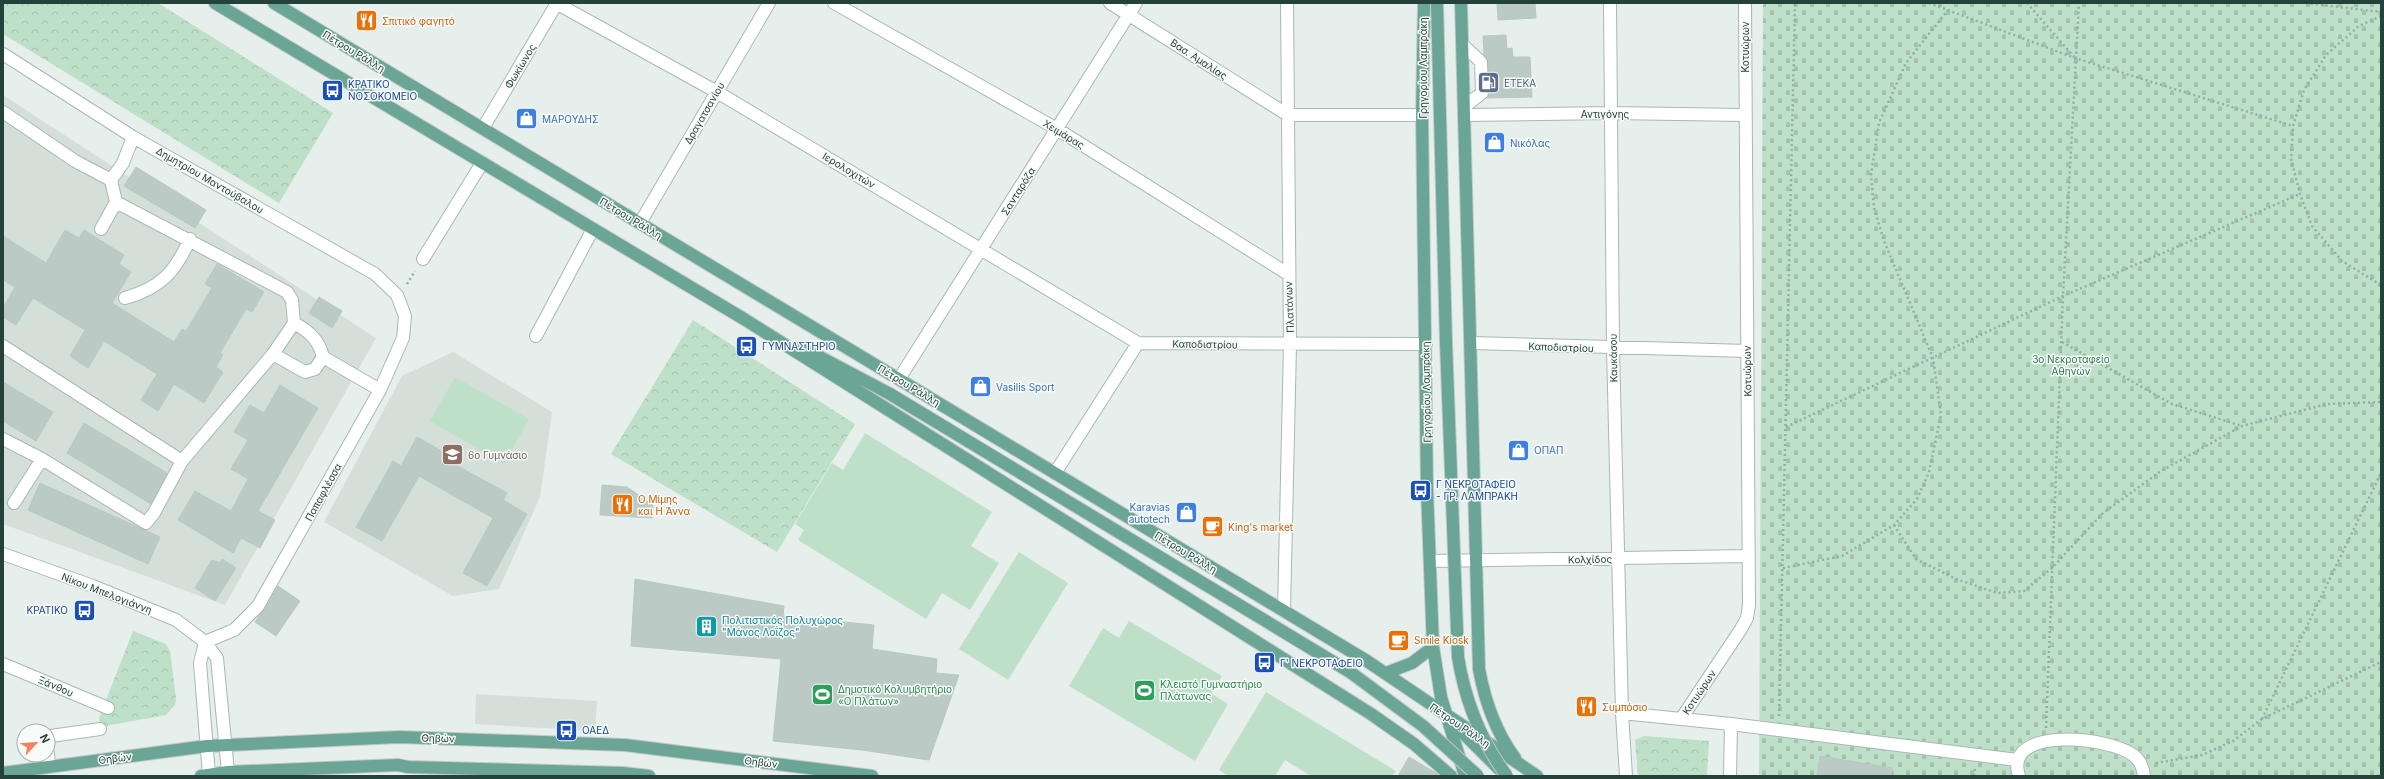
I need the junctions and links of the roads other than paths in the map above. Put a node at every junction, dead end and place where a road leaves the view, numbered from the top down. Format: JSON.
{"nodes":[{"id":1,"x":216,"y":3,"type":"edge"},
{"id":2,"x":274,"y":3,"type":"edge"},
{"id":3,"x":557,"y":3,"type":"edge"},
{"id":4,"x":769,"y":3,"type":"edge"},
{"id":5,"x":834,"y":3,"type":"edge"},
{"id":6,"x":1110,"y":3,"type":"edge"},
{"id":7,"x":1136,"y":3,"type":"edge"},
{"id":8,"x":1287,"y":3,"type":"edge"},
{"id":9,"x":1424,"y":3,"type":"edge"},
{"id":10,"x":1437,"y":3,"type":"edge"},
{"id":11,"x":1461,"y":3,"type":"edge"},
{"id":12,"x":1610,"y":3,"type":"edge"},
{"id":13,"x":1745,"y":3,"type":"edge"},
{"id":14,"x":1130,"y":14,"type":"junction"},
{"id":15,"x":1463,"y":45,"type":"junction"},
{"id":16,"x":3,"y":54,"type":"edge"},
{"id":17,"x":717,"y":92,"type":"junction"},
{"id":18,"x":1465,"y":110,"type":"junction"},
{"id":19,"x":3,"y":112,"type":"edge"},
{"id":20,"x":1611,"y":113,"type":"junction"},
{"id":21,"x":1288,"y":115,"type":"junction"},
{"id":22,"x":1422,"y":115,"type":"junction"},
{"id":23,"x":1744,"y":115,"type":"junction"},
{"id":24,"x":483,"y":128,"type":"junction"},
{"id":25,"x":1057,"y":129,"type":"junction"},
{"id":26,"x":133,"y":137,"type":"junction"},
{"id":27,"x":482,"y":163,"type":"junction"},
{"id":28,"x":111,"y":180,"type":"junction"},
{"id":29,"x":116,"y":202,"type":"junction"},
{"id":30,"x":640,"y":223,"type":"junction"},
{"id":31,"x":101,"y":228,"type":"dead end"},
{"id":32,"x":593,"y":229,"type":"junction"},
{"id":33,"x":190,"y":240,"type":"junction"},
{"id":34,"x":981,"y":249,"type":"junction"},
{"id":35,"x":423,"y":259,"type":"dead end"},
{"id":36,"x":1288,"y":274,"type":"junction"},
{"id":37,"x":125,"y":298,"type":"dead end"},
{"id":38,"x":405,"y":316,"type":"joint"},
{"id":39,"x":744,"y":319,"type":"junction"},
{"id":40,"x":294,"y":323,"type":"junction"},
{"id":41,"x":536,"y":336,"type":"dead end"},
{"id":42,"x":1138,"y":343,"type":"junction"},
{"id":43,"x":1426,"y":344,"type":"junction"},
{"id":44,"x":1471,"y":344,"type":"junction"},
{"id":45,"x":1290,"y":345,"type":"junction"},
{"id":46,"x":3,"y":346,"type":"edge"},
{"id":47,"x":1613,"y":348,"type":"junction"},
{"id":48,"x":1747,"y":351,"type":"junction"},
{"id":49,"x":273,"y":354,"type":"junction"},
{"id":50,"x":322,"y":357,"type":"junction"},
{"id":51,"x":899,"y":379,"type":"junction"},
{"id":52,"x":380,"y":390,"type":"junction"},
{"id":53,"x":3,"y":439,"type":"edge"},
{"id":54,"x":42,"y":459,"type":"junction"},
{"id":55,"x":182,"y":460,"type":"junction"},
{"id":56,"x":1055,"y":473,"type":"junction"},
{"id":57,"x":14,"y":503,"type":"dead end"},
{"id":58,"x":3,"y":554,"type":"edge"},
{"id":59,"x":1749,"y":556,"type":"junction"},
{"id":60,"x":1618,"y":558,"type":"junction"},
{"id":61,"x":1477,"y":560,"type":"junction"},
{"id":62,"x":1430,"y":561,"type":"junction"},
{"id":63,"x":1284,"y":611,"type":"junction"},
{"id":64,"x":205,"y":642,"type":"junction"},
{"id":65,"x":1434,"y":647,"type":"junction"},
{"id":66,"x":3,"y":664,"type":"edge"},
{"id":67,"x":1386,"y":673,"type":"junction"},
{"id":68,"x":108,"y":708,"type":"dead end"},
{"id":69,"x":1622,"y":713,"type":"junction"},
{"id":70,"x":1447,"y":717,"type":"junction"},
{"id":71,"x":1681,"y":719,"type":"junction"},
{"id":72,"x":1731,"y":724,"type":"junction"},
{"id":73,"x":100,"y":729,"type":"dead end"},
{"id":74,"x":56,"y":735,"type":"edge"},
{"id":75,"x":226,"y":745,"type":"junction"},
{"id":76,"x":207,"y":746,"type":"junction"},
{"id":77,"x":2017,"y":760,"type":"junction"},
{"id":78,"x":49,"y":763,"type":"edge"},
{"id":79,"x":1521,"y":765,"type":"junction"},
{"id":80,"x":49,"y":766,"type":"junction"},
{"id":81,"x":2143,"y":770,"type":"edge"},
{"id":82,"x":3,"y":772,"type":"edge"},
{"id":83,"x":228,"y":772,"type":"junction"},
{"id":84,"x":471,"y":772,"type":"edge"},
{"id":85,"x":623,"y":774,"type":"edge"},
{"id":86,"x":205,"y":775,"type":"edge"},
{"id":87,"x":649,"y":776,"type":"edge"},
{"id":88,"x":872,"y":776,"type":"edge"},
{"id":89,"x":1451,"y":776,"type":"edge"},
{"id":90,"x":1465,"y":776,"type":"edge"},
{"id":91,"x":1478,"y":776,"type":"edge"},
{"id":92,"x":1506,"y":776,"type":"edge"},
{"id":93,"x":1537,"y":776,"type":"edge"},
{"id":94,"x":1626,"y":776,"type":"edge"},
{"id":95,"x":1730,"y":776,"type":"edge"},
{"id":96,"x":2019,"y":776,"type":"edge"}],
"edges":[{"from":1,"to":27,"type":"main road","name":"Πέτρου Ράλλη"},
{"from":2,"to":24,"type":"main road","name":"Πέτρου Ράλλη"},
{"from":3,"to":17,"type":"street","name":"Ιερολοχιτών"},
{"from":3,"to":24,"type":"street","name":"Φωκίωνος"},
{"from":4,"to":17,"type":"street","name":"Δραγατσανίου"},
{"from":5,"to":25,"type":"street","name":"Χειμάρας"},
{"from":6,"to":14,"type":"street","name":"Βασ. Αμαλίας"},
{"from":7,"to":14,"type":"street","name":"Σανταρόζα"},
{"from":8,"to":21,"type":"street","name":"Πλατάνων"},
{"from":9,"to":22,"type":"main road","name":"Γρηγορίου Λαμπράκη"},
{"from":10,"to":92,"type":"main road","bridge":true},
{"from":11,"to":15,"type":"main road"},
{"from":12,"to":20,"type":"street","name":"Καυκάσου"},
{"from":13,"to":23,"type":"street","name":"Κοτυώρων"},
{"from":14,"to":21,"type":"street","name":"Βασ. Αμαλίας"},
{"from":14,"to":25,"type":"street","name":"Σανταρόζα"},
{"from":15,"to":18,"type":"main road"},
{"from":15,"to":18,"type":"street"},
{"from":16,"to":26,"type":"street","name":"Δημητρίου Μαντούβαλου"},
{"from":17,"to":30,"type":"street","name":"Δραγατσανίου"},
{"from":17,"to":34,"type":"street","name":"Ιερολοχιτών"},
{"from":18,"to":20,"type":"street","name":"Αντιγόνης"},
{"from":18,"to":44,"type":"main road"},
{"from":19,"to":28,"type":"street"},
{"from":20,"to":23,"type":"street","name":"Αντιγόνης"},
{"from":20,"to":47,"type":"street","name":"Καυκάσου"},
{"from":21,"to":22,"type":"street"},
{"from":21,"to":36,"type":"street","name":"Πλατάνων"},
{"from":22,"to":43,"type":"main road","name":"Γρηγορίου Λαμπράκη"},
{"from":23,"to":48,"type":"street","name":"Κοτυώρων"},
{"from":24,"to":30,"type":"main road","name":"Πέτρου Ράλλη"},
{"from":25,"to":34,"type":"street","name":"Σανταρόζα"},
{"from":25,"to":36,"type":"street","name":"Χειμάρας"},
{"from":26,"to":28,"type":"street"},
{"from":26,"to":38,"type":"street","name":"Δημητρίου Μαντούβαλου"},
{"from":27,"to":32,"type":"main road","name":"Πέτρου Ράλλη"},
{"from":27,"to":35,"type":"street"},
{"from":28,"to":29,"type":"street"},
{"from":29,"to":31,"type":"street"},
{"from":29,"to":33,"type":"street"},
{"from":30,"to":51,"type":"main road","name":"Πέτρου Ράλλη"},
{"from":32,"to":39,"type":"main road","name":"Πέτρου Ράλλη"},
{"from":32,"to":41,"type":"street"},
{"from":33,"to":37,"type":"street"},
{"from":33,"to":40,"type":"street"},
{"from":34,"to":42,"type":"street","name":"Ιερολοχιτών"},
{"from":34,"to":51,"type":"street","name":"Σανταρόζα"},
{"from":36,"to":45,"type":"street","name":"Πλατάνων"},
{"from":38,"to":52,"type":"street","name":"Παπαφλέσσα"},
{"from":39,"to":89,"type":"main road","name":"Πέτρου Ράλλη"},
{"from":39,"to":91,"type":"main road","name":"Πέτρου Ράλλη","bridge":true},
{"from":40,"to":49,"type":"street"},
{"from":40,"to":50,"type":"street"},
{"from":42,"to":45,"type":"street","name":"Καποδιστρίου"},
{"from":42,"to":56,"type":"street"},
{"from":43,"to":45,"type":"street","name":"Καποδιστρίου"},
{"from":43,"to":62,"type":"main road","name":"Γρηγορίου Λαμπράκη"},
{"from":44,"to":47,"type":"street","name":"Καποδιστρίου"},
{"from":44,"to":61,"type":"main road"},
{"from":45,"to":63,"type":"street","name":"Πλατάνων"},
{"from":46,"to":55,"type":"street"},
{"from":47,"to":48,"type":"street","name":"Καποδιστρίου"},
{"from":47,"to":60,"type":"street","name":"Καυκάσου"},
{"from":48,"to":59,"type":"street","name":"Κοτυώρων"},
{"from":49,"to":50,"type":"street"},
{"from":49,"to":55,"type":"street"},
{"from":50,"to":52,"type":"street"},
{"from":51,"to":56,"type":"main road","name":"Πέτρου Ράλλη"},
{"from":52,"to":64,"type":"street","name":"Παπαφλέσσα"},
{"from":53,"to":54,"type":"street"},
{"from":54,"to":55,"type":"street"},
{"from":54,"to":57,"type":"street"},
{"from":56,"to":63,"type":"main road","name":"Πέτρου Ράλλη"},
{"from":58,"to":64,"type":"street","name":"Νίκου Μπελογιάννη"},
{"from":59,"to":60,"type":"street","name":"Κολχίδος"},
{"from":59,"to":71,"type":"street","name":"Κοτυώρων"},
{"from":60,"to":61,"type":"street","name":"Κολχίδος"},
{"from":60,"to":69,"type":"street","name":"Καυκάσου"},
{"from":61,"to":62,"type":"street","name":"Κολχίδος"},
{"from":61,"to":79,"type":"main road"},
{"from":62,"to":65,"type":"main road","name":"Γρηγορίου Λαμπράκη"},
{"from":63,"to":67,"type":"main road","name":"Πέτρου Ράλλη"},
{"from":64,"to":75,"type":"street","name":"Νίκου Μπελογιάννη"},
{"from":64,"to":76,"type":"street"},
{"from":65,"to":67,"type":"main road"},
{"from":65,"to":70,"type":"main road","name":"Γρηγορίου Λαμπράκη"},
{"from":66,"to":68,"type":"street","name":"Ξάνθου"},
{"from":67,"to":70,"type":"main road","name":"Πέτρου Ράλλη"},
{"from":69,"to":71,"type":"street"},
{"from":69,"to":94,"type":"street","name":"Καυκάσου"},
{"from":70,"to":79,"type":"main road","name":"Πέτρου Ράλλη"},
{"from":70,"to":90,"type":"main road","name":"Γρηγορίου Λαμπράκη"},
{"from":70,"to":92,"type":"main road"},
{"from":71,"to":72,"type":"street"},
{"from":72,"to":77,"type":"street"},
{"from":72,"to":95,"type":"street"},
{"from":73,"to":74,"type":"street"},
{"from":75,"to":76,"type":"main road","name":"Θηβών"},
{"from":75,"to":83,"type":"street","name":"Νίκου Μπελογιάννη"},
{"from":75,"to":88,"type":"main road","name":"Θηβών"},
{"from":76,"to":80,"type":"main road","name":"Θηβών"},
{"from":76,"to":86,"type":"street"},
{"from":77,"to":81,"type":"street"},
{"from":77,"to":96,"type":"street"},
{"from":78,"to":80,"type":"street"},
{"from":79,"to":93,"type":"main road","name":"Πέτρου Ράλλη"},
{"from":80,"to":82,"type":"main road","name":"Θηβών"},
{"from":83,"to":84,"type":"main road"},
{"from":83,"to":86,"type":"main road"},
{"from":84,"to":85,"type":"main road"},
{"from":85,"to":87,"type":"main road"}]}
